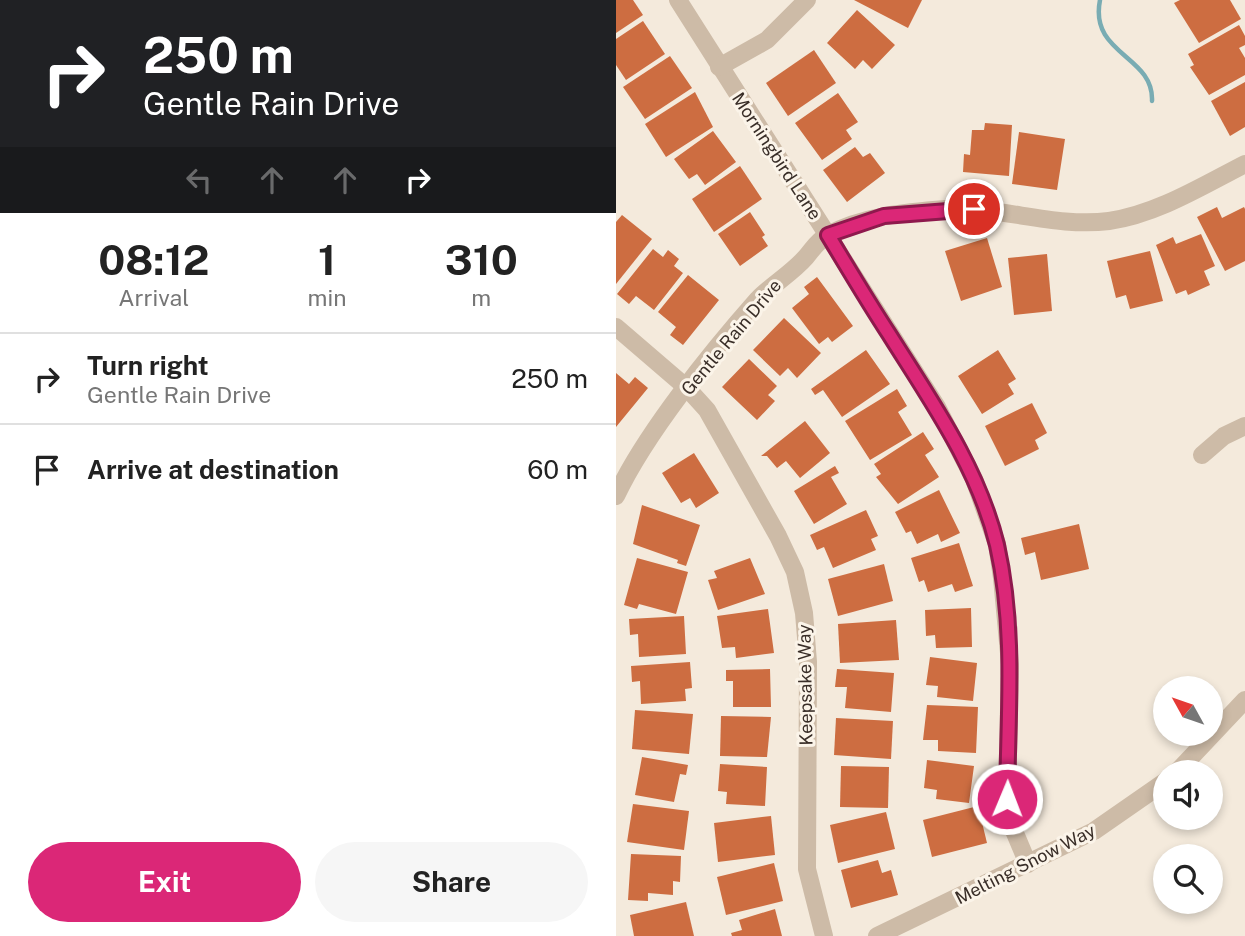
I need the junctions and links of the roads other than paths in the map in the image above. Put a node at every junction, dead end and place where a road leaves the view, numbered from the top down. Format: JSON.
{"nodes":[{"id":1,"x":678,"y":0,"type":"edge"},
{"id":2,"x":807,"y":0,"type":"edge"},
{"id":3,"x":719,"y":67,"type":"junction"},
{"id":4,"x":1245,"y":164,"type":"edge"},
{"id":5,"x":828,"y":235,"type":"junction"},
{"id":6,"x":616,"y":327,"type":"edge"},
{"id":7,"x":687,"y":388,"type":"junction"},
{"id":8,"x":1245,"y":426,"type":"edge"},
{"id":9,"x":1202,"y":455,"type":"dead end"},
{"id":10,"x":616,"y":496,"type":"edge"},
{"id":11,"x":1245,"y":700,"type":"edge"},
{"id":12,"x":1188,"y":760,"type":"edge"},
{"id":13,"x":1153,"y":790,"type":"edge"},
{"id":14,"x":1028,"y":864,"type":"junction"},
{"id":15,"x":824,"y":936,"type":"edge"},
{"id":16,"x":877,"y":936,"type":"edge"}],
"edges":[{"from":1,"to":3,"type":"street","name":"Morningbird Lane"},
{"from":2,"to":3,"type":"street"},
{"from":3,"to":5,"type":"street","name":"Morningbird Lane"},
{"from":4,"to":5,"type":"street","name":"Gentle Rain Drive"},
{"from":5,"to":7,"type":"street","name":"Gentle Rain Drive"},
{"from":5,"to":14,"type":"street","name":"Morningbird Lane"},
{"from":6,"to":7,"type":"street","name":"Keepsake Way"},
{"from":7,"to":10,"type":"street","name":"Gentle Rain Drive"},
{"from":7,"to":15,"type":"street","name":"Keepsake Way"},
{"from":8,"to":9,"type":"street"},
{"from":11,"to":12,"type":"street"},
{"from":13,"to":14,"type":"street","name":"Melting Snow Way"},
{"from":14,"to":16,"type":"street","name":"Melting Snow Way"}]}
